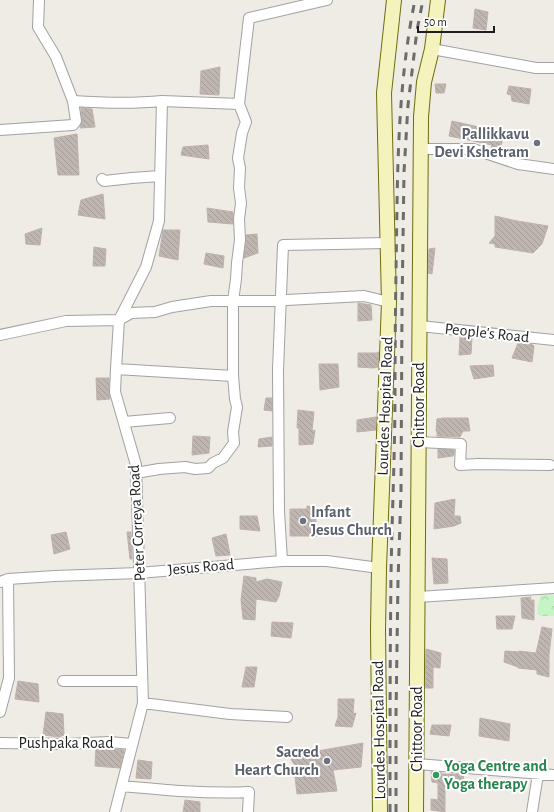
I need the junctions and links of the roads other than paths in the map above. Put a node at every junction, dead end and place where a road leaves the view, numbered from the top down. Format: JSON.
{"nodes":[{"id":1,"x":39,"y":0,"type":"edge"},
{"id":2,"x":327,"y":0,"type":"edge"},
{"id":3,"x":394,"y":0,"type":"edge"},
{"id":4,"x":438,"y":0,"type":"edge"},
{"id":5,"x":432,"y":49,"type":"junction"},
{"id":6,"x":554,"y":68,"type":"edge"},
{"id":7,"x":73,"y":101,"type":"junction"},
{"id":8,"x":162,"y":101,"type":"junction"},
{"id":9,"x":239,"y":104,"type":"junction"},
{"id":10,"x":0,"y":130,"type":"edge"},
{"id":11,"x":421,"y":149,"type":"junction"},
{"id":12,"x":554,"y":170,"type":"edge"},
{"id":13,"x":160,"y":176,"type":"junction"},
{"id":14,"x":102,"y":179,"type":"dead end"},
{"id":15,"x":387,"y":243,"type":"junction"},
{"id":16,"x":233,"y":301,"type":"junction"},
{"id":17,"x":281,"y":301,"type":"junction"},
{"id":18,"x":389,"y":302,"type":"junction"},
{"id":19,"x":120,"y":320,"type":"junction"},
{"id":20,"x":420,"y":326,"type":"junction"},
{"id":21,"x":0,"y":335,"type":"edge"},
{"id":22,"x":554,"y":340,"type":"edge"},
{"id":23,"x":116,"y":369,"type":"junction"},
{"id":24,"x":233,"y":376,"type":"junction"},
{"id":25,"x":170,"y":418,"type":"dead end"},
{"id":26,"x":124,"y":422,"type":"junction"},
{"id":27,"x":419,"y":442,"type":"junction"},
{"id":28,"x":550,"y":465,"type":"dead end"},
{"id":29,"x":136,"y":473,"type":"junction"},
{"id":30,"x":282,"y":560,"type":"junction"},
{"id":31,"x":379,"y":568,"type":"junction"},
{"id":32,"x":139,"y":573,"type":"junction"},
{"id":33,"x":4,"y":580,"type":"edge"},
{"id":34,"x":554,"y":588,"type":"edge"},
{"id":35,"x":418,"y":597,"type":"junction"},
{"id":36,"x":63,"y":681,"type":"dead end"},
{"id":37,"x":142,"y":681,"type":"junction"},
{"id":38,"x":143,"y":703,"type":"junction"},
{"id":39,"x":0,"y":712,"type":"edge"},
{"id":40,"x":286,"y":718,"type":"dead end"},
{"id":41,"x":0,"y":743,"type":"edge"},
{"id":42,"x":132,"y":744,"type":"junction"},
{"id":43,"x":417,"y":764,"type":"junction"},
{"id":44,"x":538,"y":774,"type":"junction"},
{"id":45,"x":554,"y":775,"type":"edge"},
{"id":46,"x":122,"y":786,"type":"junction"},
{"id":47,"x":115,"y":812,"type":"edge"},
{"id":48,"x":248,"y":812,"type":"edge"},
{"id":49,"x":380,"y":812,"type":"edge"},
{"id":50,"x":416,"y":812,"type":"edge"},
{"id":51,"x":532,"y":812,"type":"edge"}],
"edges":[{"from":1,"to":7,"type":"street"},
{"from":2,"to":9,"type":"street"},
{"from":3,"to":15,"type":"main road","name":"Lourdes Hospital Road"},
{"from":4,"to":5,"type":"main road","name":"Chittoor Road"},
{"from":5,"to":6,"type":"street"},
{"from":5,"to":11,"type":"main road","name":"Chittoor Road"},
{"from":7,"to":8,"type":"street"},
{"from":7,"to":10,"type":"street"},
{"from":8,"to":9,"type":"street"},
{"from":8,"to":13,"type":"street","name":"Peter Correya Road"},
{"from":9,"to":16,"type":"street"},
{"from":11,"to":12,"type":"street"},
{"from":11,"to":20,"type":"main road","name":"Chittoor Road"},
{"from":13,"to":14,"type":"street"},
{"from":13,"to":19,"type":"street","name":"Peter Correya Road"},
{"from":15,"to":17,"type":"street"},
{"from":15,"to":18,"type":"main road","name":"Lourdes Hospital Road"},
{"from":16,"to":17,"type":"street"},
{"from":16,"to":19,"type":"street"},
{"from":16,"to":24,"type":"street"},
{"from":17,"to":18,"type":"street"},
{"from":17,"to":30,"type":"street"},
{"from":18,"to":31,"type":"main road","name":"Lourdes Hospital Road"},
{"from":19,"to":21,"type":"street"},
{"from":19,"to":23,"type":"street","name":"Peter Correya Road"},
{"from":20,"to":22,"type":"street","name":"People's Road"},
{"from":20,"to":27,"type":"main road","name":"Chittoor Road"},
{"from":23,"to":24,"type":"street"},
{"from":23,"to":26,"type":"street","name":"Peter Correya Road"},
{"from":24,"to":29,"type":"street"},
{"from":25,"to":26,"type":"street"},
{"from":26,"to":29,"type":"street","name":"Peter Correya Road"},
{"from":27,"to":28,"type":"street"},
{"from":27,"to":35,"type":"main road","name":"Chittoor Road"},
{"from":29,"to":32,"type":"street","name":"Peter Correya Road"},
{"from":30,"to":31,"type":"street","name":"Jesus Road"},
{"from":30,"to":32,"type":"street","name":"Jesus Road"},
{"from":31,"to":49,"type":"main road","name":"Lourdes Hospital Road"},
{"from":32,"to":33,"type":"street","name":"Jesus Road"},
{"from":32,"to":37,"type":"street","name":"Peter Correya Road"},
{"from":33,"to":39,"type":"street"},
{"from":34,"to":35,"type":"street"},
{"from":35,"to":43,"type":"main road","name":"Chittoor Road"},
{"from":36,"to":37,"type":"street"},
{"from":37,"to":38,"type":"street","name":"Peter Correya Road"},
{"from":38,"to":40,"type":"street"},
{"from":38,"to":42,"type":"street","name":"Peter Correya Road"},
{"from":41,"to":42,"type":"street","name":"Pushpaka Road"},
{"from":42,"to":46,"type":"street","name":"Peter Correya Road"},
{"from":43,"to":44,"type":"street"},
{"from":43,"to":50,"type":"main road","name":"Chittoor Road"},
{"from":44,"to":45,"type":"street"},
{"from":44,"to":51,"type":"street"},
{"from":46,"to":47,"type":"street","name":"Peter Correya Road"},
{"from":46,"to":48,"type":"street"}]}
